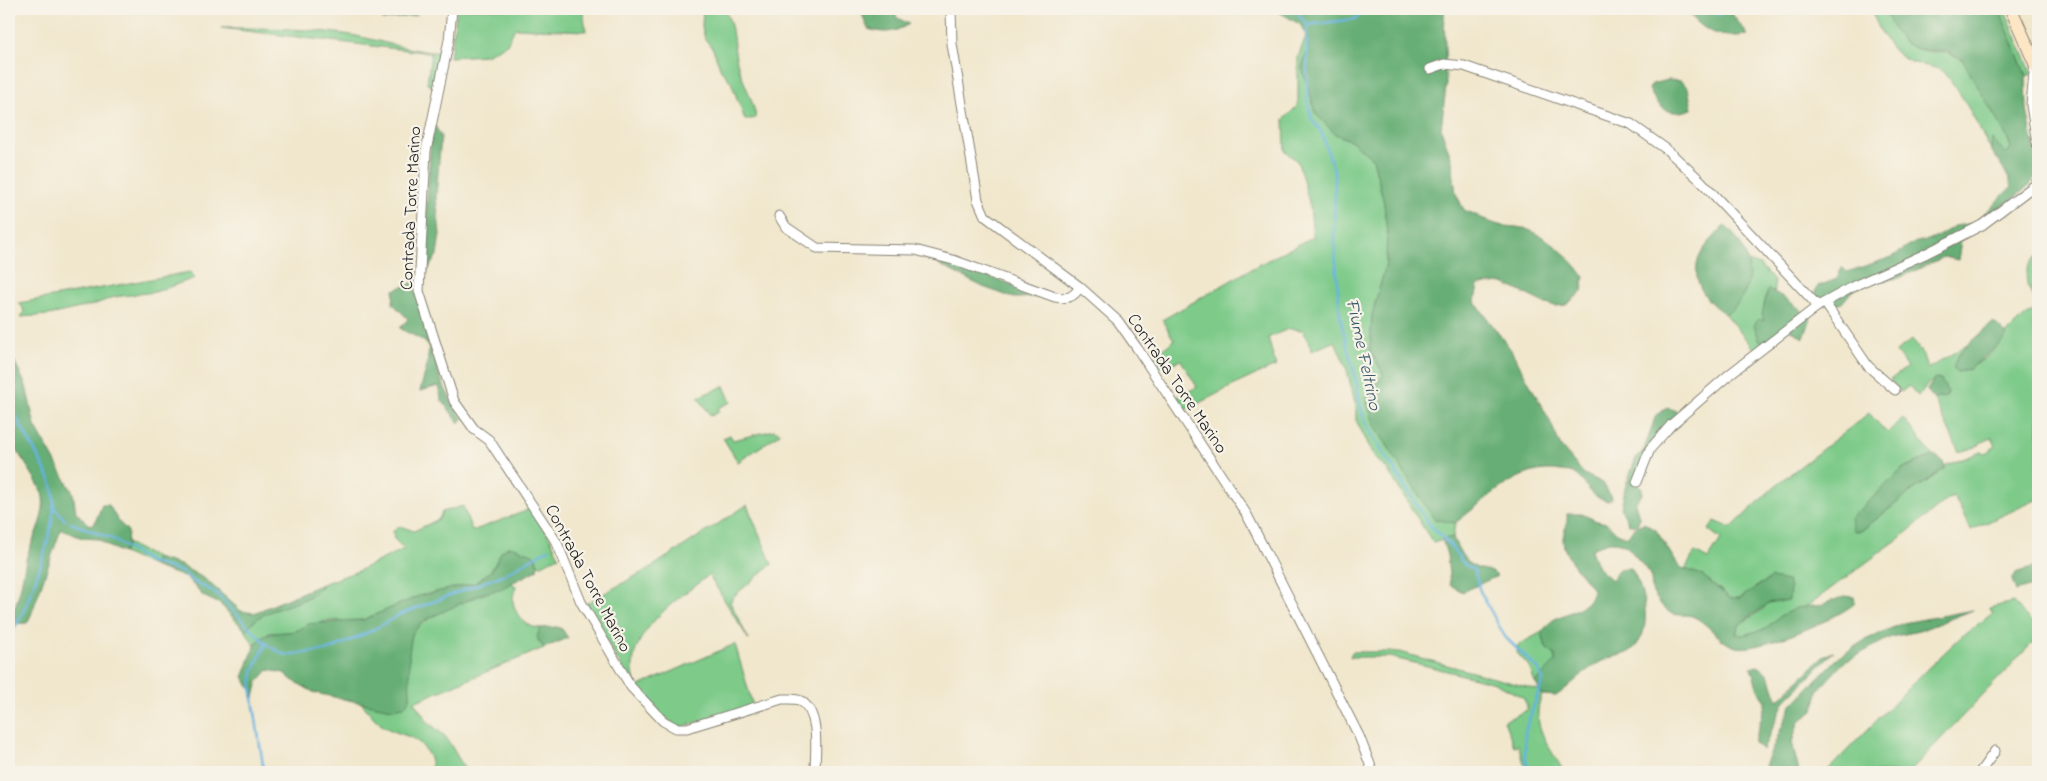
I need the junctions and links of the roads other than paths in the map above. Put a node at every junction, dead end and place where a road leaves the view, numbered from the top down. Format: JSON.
{"nodes":[{"id":1,"x":452,"y":9,"type":"edge"},
{"id":2,"x":951,"y":9,"type":"edge"},
{"id":3,"x":2011,"y":9,"type":"edge"},
{"id":4,"x":2037,"y":65,"type":"edge"},
{"id":5,"x":1430,"y":69,"type":"dead end"},
{"id":6,"x":2038,"y":150,"type":"edge"},
{"id":7,"x":2038,"y":180,"type":"edge"},
{"id":8,"x":779,"y":216,"type":"dead end"},
{"id":9,"x":1080,"y":287,"type":"junction"},
{"id":10,"x":1821,"y":304,"type":"junction"},
{"id":11,"x":1895,"y":390,"type":"dead end"},
{"id":12,"x":1637,"y":482,"type":"dead end"},
{"id":13,"x":1995,"y":751,"type":"dead end"},
{"id":14,"x":815,"y":772,"type":"edge"},
{"id":15,"x":1372,"y":772,"type":"edge"},
{"id":16,"x":1980,"y":772,"type":"edge"}],
"edges":[{"from":1,"to":14,"type":"street","name":"Contrada Torre Marino"},
{"from":2,"to":9,"type":"street","name":"Contrada Torre Marino"},
{"from":3,"to":4,"type":"street"},
{"from":4,"to":6,"type":"street"},
{"from":5,"to":10,"type":"street"},
{"from":7,"to":10,"type":"street"},
{"from":8,"to":9,"type":"street"},
{"from":9,"to":15,"type":"street","name":"Contrada Torre Marino"},
{"from":10,"to":11,"type":"street"},
{"from":10,"to":12,"type":"street"},
{"from":13,"to":16,"type":"street"}]}
